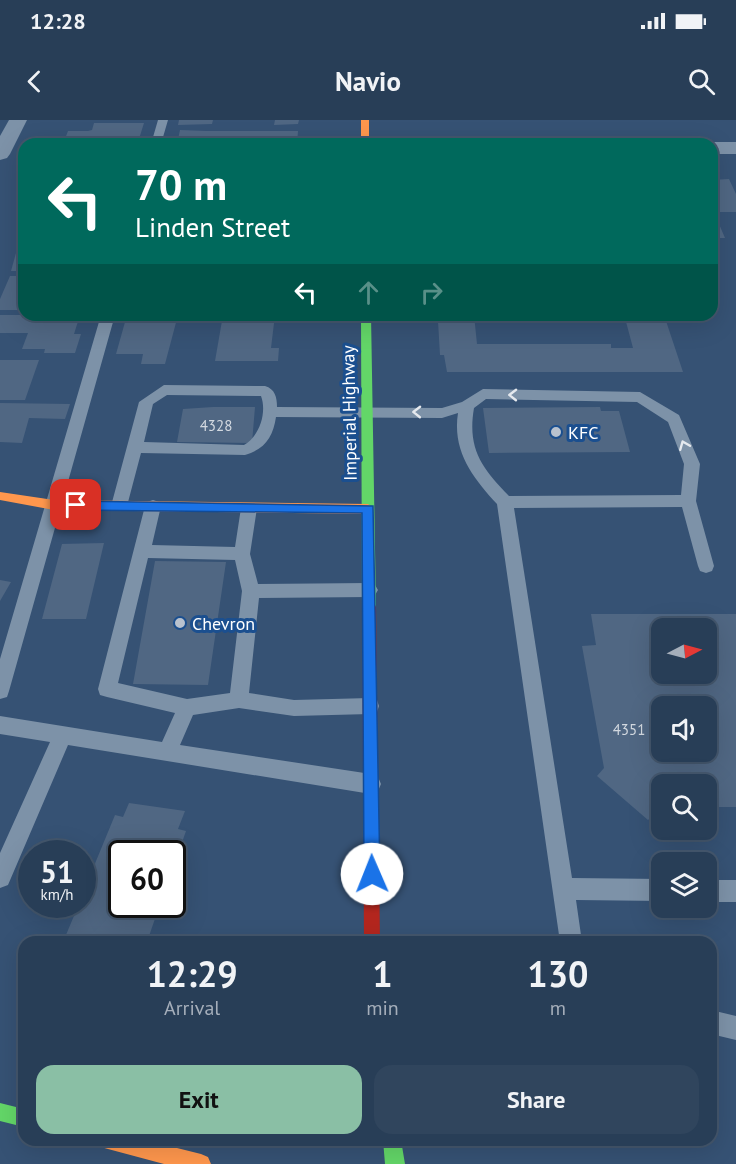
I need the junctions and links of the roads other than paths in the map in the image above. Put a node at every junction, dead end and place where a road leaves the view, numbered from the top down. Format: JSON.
{"nodes":[{"id":1,"x":18,"y":120,"type":"edge"},
{"id":2,"x":163,"y":120,"type":"edge"},
{"id":3,"x":365,"y":120,"type":"edge"},
{"id":4,"x":158,"y":138,"type":"edge"},
{"id":5,"x":365,"y":138,"type":"edge"},
{"id":6,"x":718,"y":148,"type":"edge"},
{"id":7,"x":736,"y":148,"type":"edge"},
{"id":8,"x":0,"y":154,"type":"edge"},
{"id":9,"x":106,"y":321,"type":"edge"},
{"id":10,"x":366,"y":321,"type":"edge"},
{"id":11,"x":466,"y":406,"type":"junction"},
{"id":12,"x":368,"y":411,"type":"junction"},
{"id":13,"x":270,"y":412,"type":"junction"},
{"id":14,"x":135,"y":447,"type":"junction"},
{"id":15,"x":0,"y":496,"type":"edge"},
{"id":16,"x":688,"y":501,"type":"junction"},
{"id":17,"x":505,"y":502,"type":"junction"},
{"id":18,"x":54,"y":505,"type":"junction"},
{"id":19,"x":119,"y":506,"type":"junction"},
{"id":20,"x":153,"y":506,"type":"junction"},
{"id":21,"x":249,"y":508,"type":"junction"},
{"id":22,"x":368,"y":509,"type":"junction"},
{"id":23,"x":142,"y":551,"type":"junction"},
{"id":24,"x":242,"y":554,"type":"junction"},
{"id":25,"x":706,"y":566,"type":"dead end"},
{"id":26,"x":369,"y":590,"type":"junction"},
{"id":27,"x":251,"y":591,"type":"junction"},
{"id":28,"x":0,"y":691,"type":"edge"},
{"id":29,"x":238,"y":700,"type":"junction"},
{"id":30,"x":370,"y":706,"type":"junction"},
{"id":31,"x":187,"y":707,"type":"junction"},
{"id":32,"x":0,"y":725,"type":"edge"},
{"id":33,"x":62,"y":736,"type":"junction"},
{"id":34,"x":167,"y":752,"type":"junction"},
{"id":35,"x":371,"y":784,"type":"junction"},
{"id":36,"x":0,"y":877,"type":"edge"},
{"id":37,"x":564,"y":889,"type":"junction"},
{"id":38,"x":651,"y":890,"type":"edge"},
{"id":39,"x":717,"y":891,"type":"edge"},
{"id":40,"x":736,"y":891,"type":"edge"},
{"id":41,"x":372,"y":936,"type":"edge"},
{"id":42,"x":571,"y":936,"type":"edge"},
{"id":43,"x":717,"y":1023,"type":"edge"},
{"id":44,"x":736,"y":1028,"type":"edge"},
{"id":45,"x":0,"y":1112,"type":"edge"},
{"id":46,"x":18,"y":1116,"type":"edge"},
{"id":47,"x":131,"y":1146,"type":"edge"},
{"id":48,"x":392,"y":1146,"type":"edge"},
{"id":49,"x":201,"y":1164,"type":"edge"},
{"id":50,"x":394,"y":1164,"type":"edge"}],
"edges":[{"from":1,"to":8,"type":"street"},
{"from":2,"to":4,"type":"lane"},
{"from":3,"to":5,"type":"main road"},
{"from":6,"to":7,"type":"street"},
{"from":9,"to":18,"type":"lane"},
{"from":10,"to":12,"type":"main road","name":"Imperial Highway"},
{"from":11,"to":12,"type":"lane","one_way":true},
{"from":16,"to":11,"type":"lane","one_way":true},
{"from":11,"to":17,"type":"lane"},
{"from":12,"to":13,"type":"lane"},
{"from":12,"to":22,"type":"main road","name":"Imperial Highway"},
{"from":13,"to":14,"type":"lane"},
{"from":13,"to":14,"type":"lane"},
{"from":14,"to":19,"type":"lane"},
{"from":15,"to":18,"type":"main road"},
{"from":16,"to":17,"type":"lane"},
{"from":16,"to":25,"type":"lane"},
{"from":17,"to":37,"type":"lane"},
{"from":18,"to":19,"type":"main road"},
{"from":18,"to":28,"type":"lane"},
{"from":19,"to":20,"type":"main road"},
{"from":20,"to":21,"type":"main road"},
{"from":20,"to":23,"type":"lane"},
{"from":21,"to":22,"type":"main road"},
{"from":21,"to":24,"type":"lane"},
{"from":22,"to":26,"type":"main road","name":"Imperial Highway"},
{"from":23,"to":24,"type":"lane"},
{"from":23,"to":31,"type":"lane"},
{"from":24,"to":27,"type":"lane"},
{"from":26,"to":27,"type":"lane"},
{"from":26,"to":30,"type":"main road","name":"Imperial Highway"},
{"from":27,"to":29,"type":"lane"},
{"from":29,"to":30,"type":"lane"},
{"from":29,"to":31,"type":"lane"},
{"from":30,"to":35,"type":"main road","name":"Imperial Highway"},
{"from":31,"to":34,"type":"lane"},
{"from":32,"to":33,"type":"lane"},
{"from":33,"to":34,"type":"lane"},
{"from":33,"to":36,"type":"lane"},
{"from":34,"to":35,"type":"lane"},
{"from":35,"to":41,"type":"main road","name":"Imperial Highway"},
{"from":37,"to":38,"type":"lane"},
{"from":37,"to":42,"type":"lane"},
{"from":39,"to":40,"type":"lane"},
{"from":43,"to":44,"type":"lane"},
{"from":45,"to":46,"type":"main road"},
{"from":47,"to":49,"type":"main road"},
{"from":48,"to":50,"type":"main road"}]}
